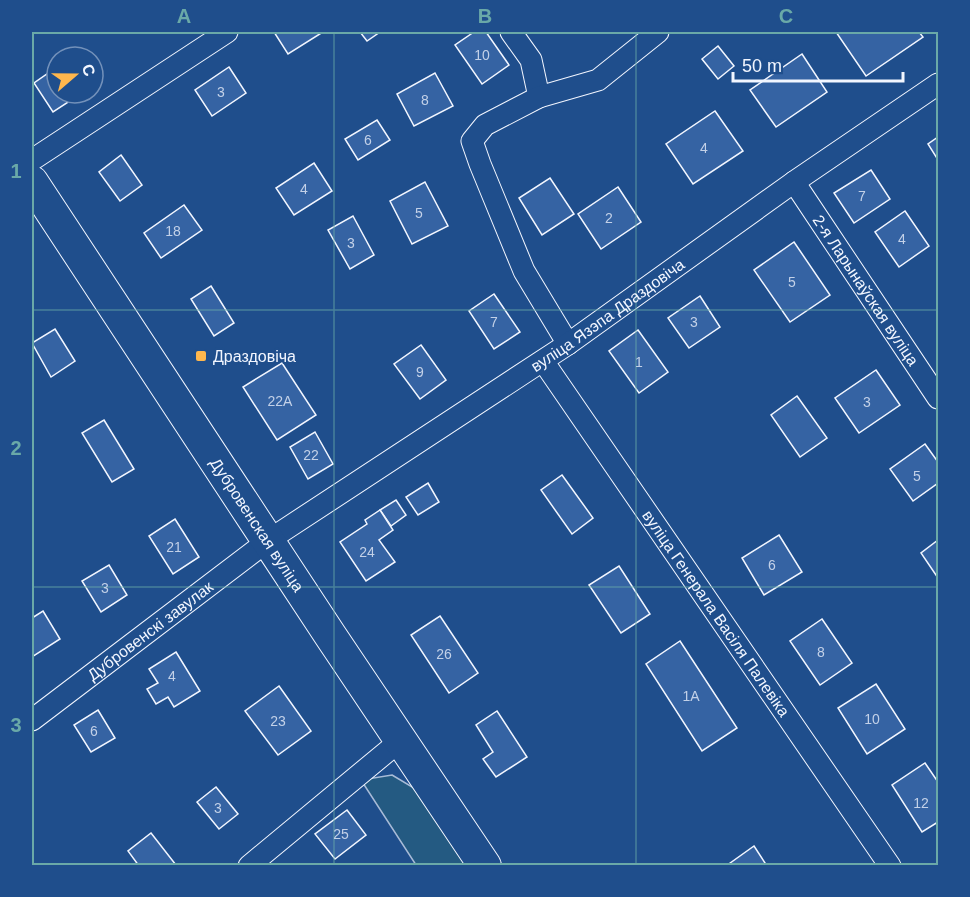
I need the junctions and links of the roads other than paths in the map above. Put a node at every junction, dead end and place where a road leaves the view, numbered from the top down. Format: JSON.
{"nodes":[{"id":1,"x":227,"y":32,"type":"edge"},
{"id":2,"x":511,"y":32,"type":"edge"},
{"id":3,"x":658,"y":32,"type":"edge"},
{"id":4,"x":939,"y":84,"type":"edge"},
{"id":5,"x":538,"y":98,"type":"junction"},
{"id":6,"x":32,"y":160,"type":"edge"},
{"id":7,"x":32,"y":182,"type":"edge"},
{"id":8,"x":794,"y":182,"type":"junction"},
{"id":9,"x":568,"y":344,"type":"junction"},
{"id":10,"x":543,"y":361,"type":"junction"},
{"id":11,"x":939,"y":398,"type":"edge"},
{"id":12,"x":269,"y":540,"type":"junction"},
{"id":13,"x":32,"y":720,"type":"edge"},
{"id":14,"x":401,"y":740,"type":"junction"},
{"id":15,"x":249,"y":866,"type":"edge"},
{"id":16,"x":485,"y":866,"type":"edge"},
{"id":17,"x":890,"y":866,"type":"edge"}],
"edges":[{"from":1,"to":6,"type":"street"},
{"from":2,"to":5,"type":"street"},
{"from":3,"to":5,"type":"street"},
{"from":4,"to":8,"type":"street","name":"вуліца Язэпа Драздовіча"},
{"from":5,"to":9,"type":"street"},
{"from":7,"to":12,"type":"main road","name":"Дубровенская вуліца"},
{"from":8,"to":9,"type":"street","name":"вуліца Язэпа Драздовіча"},
{"from":8,"to":11,"type":"street","name":"2-я Ларынаўская вуліца"},
{"from":9,"to":10,"type":"street","name":"вуліца Язэпа Драздовіча"},
{"from":10,"to":12,"type":"street","name":"вуліца Язэпа Драздовіча"},
{"from":10,"to":17,"type":"street","name":"вуліца Генерала Васіля Палевіка"},
{"from":12,"to":13,"type":"street","name":"Дубровенскі завулак"},
{"from":12,"to":14,"type":"main road","name":"Дубровенская вуліца"},
{"from":14,"to":15,"type":"street"},
{"from":14,"to":16,"type":"main road","name":"Дубровенская вуліца"}]}
